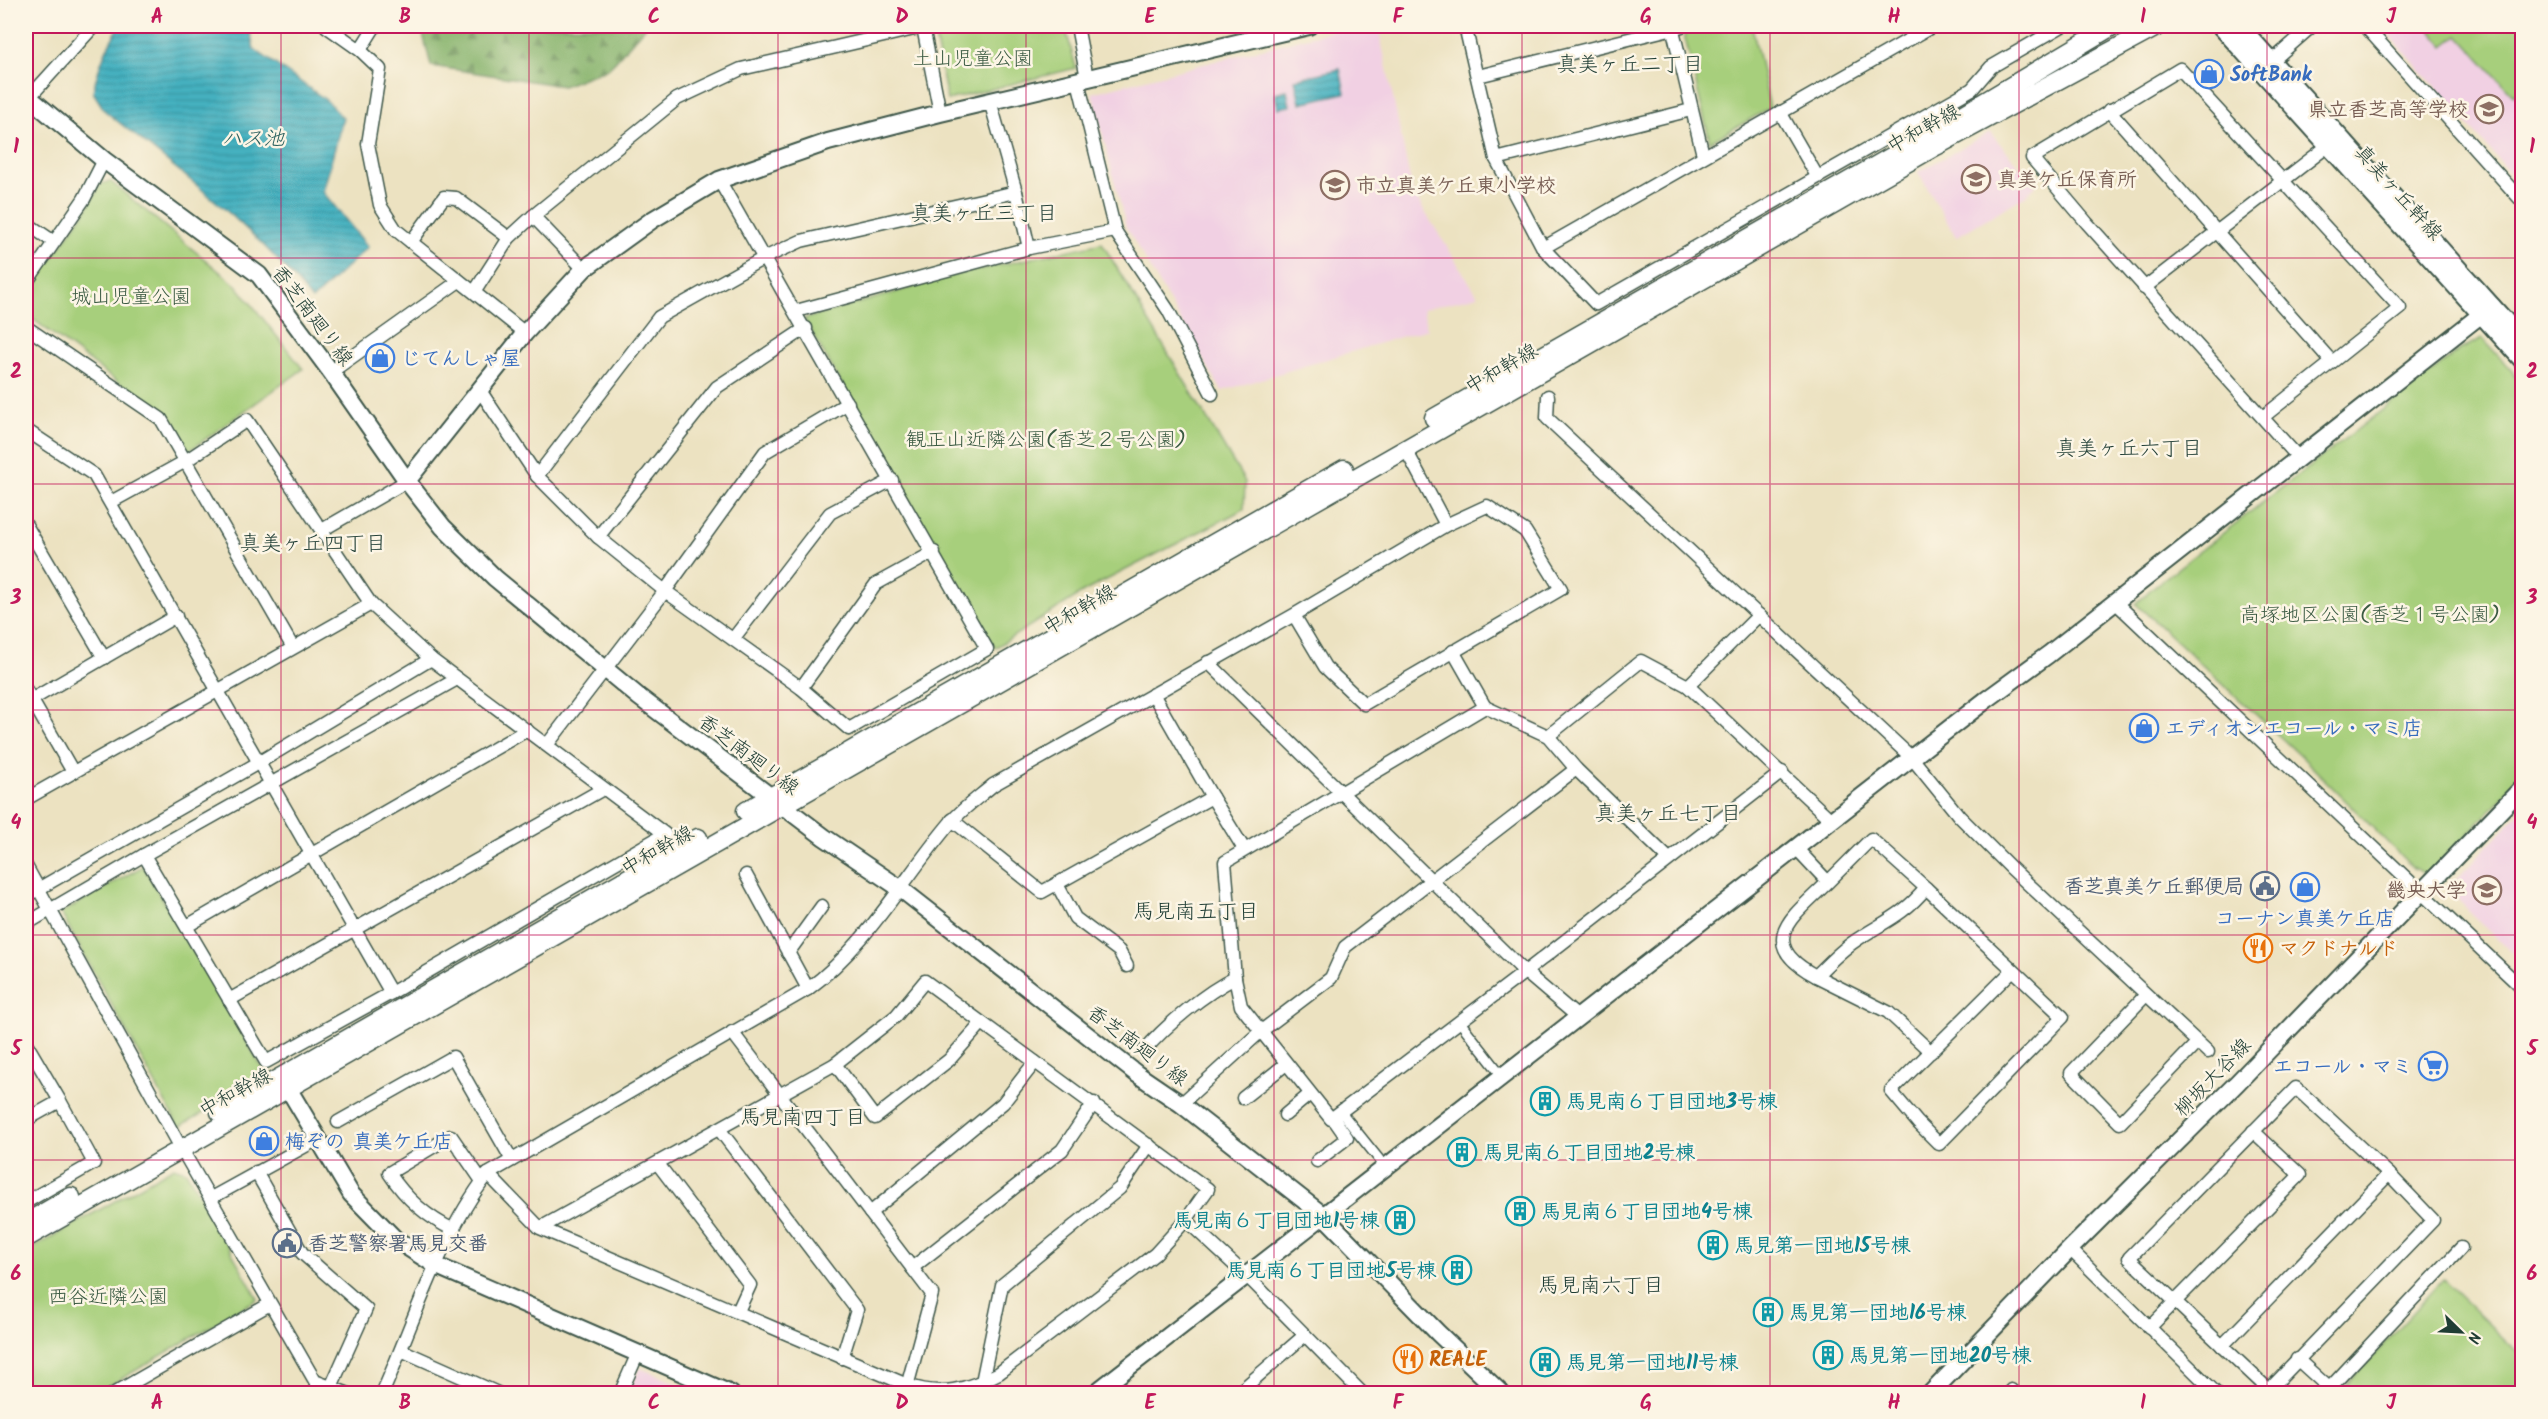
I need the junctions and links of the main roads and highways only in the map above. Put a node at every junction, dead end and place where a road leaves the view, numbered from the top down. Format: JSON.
{"nodes":[{"id":1,"x":2112,"y":26,"type":"edge"},
{"id":2,"x":2158,"y":26,"type":"edge"},
{"id":3,"x":777,"y":801,"type":"junction"},
{"id":4,"x":178,"y":1142,"type":"junction"},
{"id":5,"x":26,"y":1223,"type":"edge"},
{"id":6,"x":26,"y":1238,"type":"edge"}],
"edges":[{"from":1,"to":3,"type":"main road","name":"中和幹線"},
{"from":2,"to":3,"type":"main road","name":"中和幹線"},
{"from":3,"to":4,"type":"main road","name":"中和幹線"},
{"from":4,"to":5,"type":"main road","name":"中和幹線"},
{"from":4,"to":6,"type":"main road","name":"中和幹線"}]}
